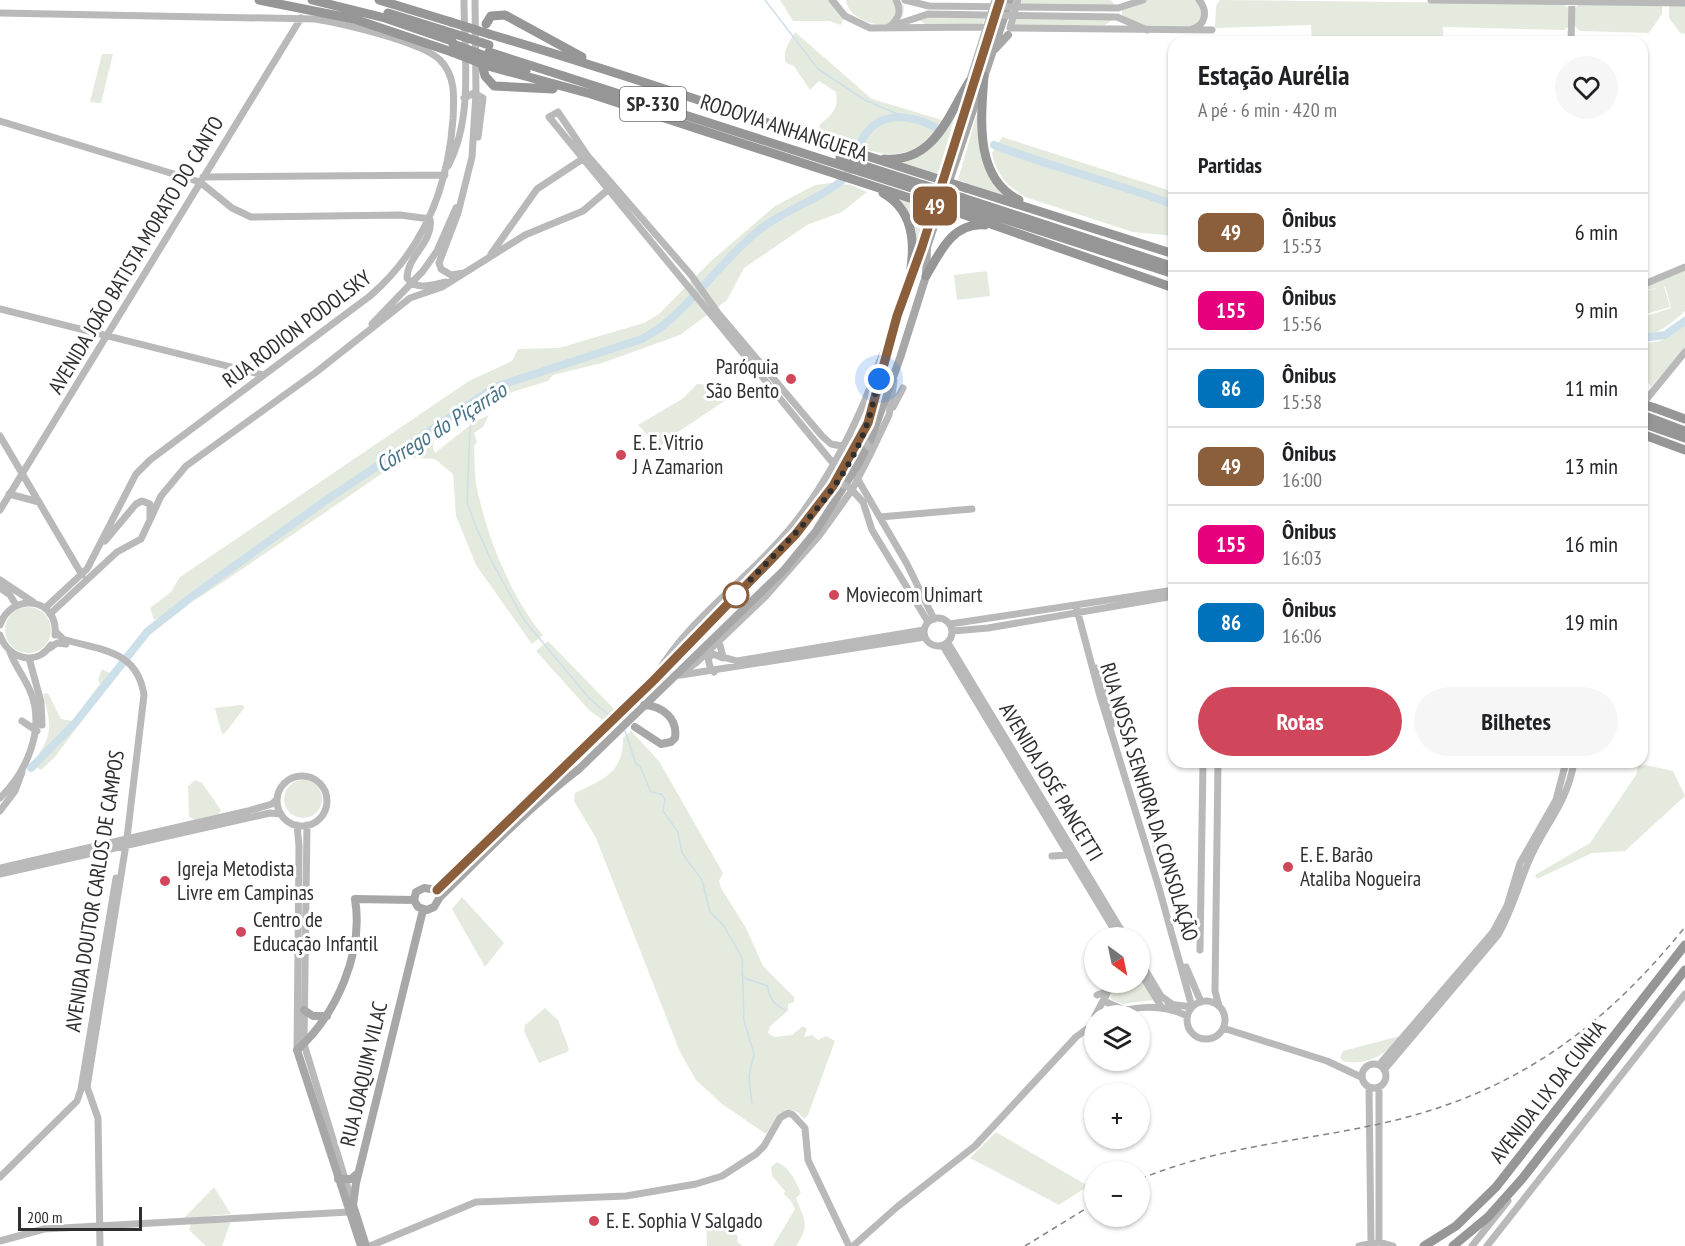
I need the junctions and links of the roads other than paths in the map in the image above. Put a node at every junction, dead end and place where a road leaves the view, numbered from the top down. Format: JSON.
{"nodes":[{"id":1,"x":259,"y":0,"type":"edge"},
{"id":2,"x":312,"y":0,"type":"edge"},
{"id":3,"x":339,"y":0,"type":"edge"},
{"id":4,"x":379,"y":0,"type":"edge"},
{"id":5,"x":464,"y":0,"type":"edge"},
{"id":6,"x":475,"y":0,"type":"edge"},
{"id":7,"x":832,"y":0,"type":"edge"},
{"id":8,"x":896,"y":0,"type":"edge"},
{"id":9,"x":906,"y":0,"type":"edge"},
{"id":10,"x":995,"y":0,"type":"edge"},
{"id":11,"x":1000,"y":0,"type":"edge"},
{"id":12,"x":1010,"y":0,"type":"edge"},
{"id":13,"x":1018,"y":0,"type":"edge"},
{"id":14,"x":1143,"y":0,"type":"edge"},
{"id":15,"x":1199,"y":0,"type":"edge"},
{"id":16,"x":1431,"y":0,"type":"edge"},
{"id":17,"x":1441,"y":0,"type":"edge"},
{"id":18,"x":1572,"y":2,"type":"junction"},
{"id":19,"x":1685,"y":3,"type":"edge"},
{"id":20,"x":0,"y":13,"type":"edge"},
{"id":21,"x":301,"y":18,"type":"junction"},
{"id":22,"x":486,"y":24,"type":"dead end"},
{"id":23,"x":889,"y":27,"type":"junction"},
{"id":24,"x":986,"y":27,"type":"junction"},
{"id":25,"x":1147,"y":30,"type":"junction"},
{"id":26,"x":1186,"y":30,"type":"junction"},
{"id":27,"x":1212,"y":30,"type":"dead end"},
{"id":28,"x":1009,"y":31,"type":"junction"},
{"id":29,"x":1571,"y":36,"type":"edge"},
{"id":30,"x":452,"y":42,"type":"junction"},
{"id":31,"x":992,"y":52,"type":"junction"},
{"id":32,"x":488,"y":58,"type":"junction"},
{"id":33,"x":611,"y":71,"type":"junction"},
{"id":34,"x":984,"y":76,"type":"junction"},
{"id":35,"x":969,"y":82,"type":"junction"},
{"id":36,"x":476,"y":93,"type":"junction"},
{"id":37,"x":591,"y":94,"type":"junction"},
{"id":38,"x":464,"y":98,"type":"junction"},
{"id":39,"x":963,"y":116,"type":"junction"},
{"id":40,"x":0,"y":121,"type":"edge"},
{"id":41,"x":864,"y":155,"type":"junction"},
{"id":42,"x":585,"y":158,"type":"junction"},
{"id":43,"x":445,"y":173,"type":"junction"},
{"id":44,"x":202,"y":180,"type":"junction"},
{"id":45,"x":215,"y":182,"type":"junction"},
{"id":46,"x":867,"y":185,"type":"junction"},
{"id":47,"x":611,"y":187,"type":"junction"},
{"id":48,"x":208,"y":188,"type":"junction"},
{"id":49,"x":924,"y":188,"type":"junction"},
{"id":50,"x":464,"y":189,"type":"junction"},
{"id":51,"x":965,"y":193,"type":"junction"},
{"id":52,"x":222,"y":198,"type":"junction"},
{"id":53,"x":1063,"y":218,"type":"junction"},
{"id":54,"x":430,"y":219,"type":"junction"},
{"id":55,"x":1005,"y":230,"type":"junction"},
{"id":56,"x":1168,"y":252,"type":"edge"},
{"id":57,"x":486,"y":261,"type":"junction"},
{"id":58,"x":1168,"y":265,"type":"edge"},
{"id":59,"x":1685,"y":267,"type":"edge"},
{"id":60,"x":472,"y":270,"type":"junction"},
{"id":61,"x":1685,"y":271,"type":"edge"},
{"id":62,"x":1136,"y":272,"type":"junction"},
{"id":63,"x":1168,"y":272,"type":"edge"},
{"id":64,"x":1674,"y":272,"type":"junction"},
{"id":65,"x":926,"y":276,"type":"junction"},
{"id":66,"x":456,"y":280,"type":"junction"},
{"id":67,"x":1168,"y":281,"type":"edge"},
{"id":68,"x":1648,"y":283,"type":"edge"},
{"id":69,"x":413,"y":284,"type":"junction"},
{"id":70,"x":1168,"y":285,"type":"edge"},
{"id":71,"x":907,"y":290,"type":"junction"},
{"id":72,"x":704,"y":298,"type":"junction"},
{"id":73,"x":0,"y":309,"type":"edge"},
{"id":74,"x":893,"y":334,"type":"junction"},
{"id":75,"x":107,"y":336,"type":"junction"},
{"id":76,"x":360,"y":336,"type":"junction"},
{"id":77,"x":1685,"y":352,"type":"edge"},
{"id":78,"x":900,"y":358,"type":"junction"},
{"id":79,"x":263,"y":375,"type":"junction"},
{"id":80,"x":903,"y":388,"type":"dead end"},
{"id":81,"x":1648,"y":397,"type":"edge"},
{"id":82,"x":1648,"y":404,"type":"edge"},
{"id":83,"x":889,"y":414,"type":"junction"},
{"id":84,"x":1685,"y":419,"type":"edge"},
{"id":85,"x":1648,"y":421,"type":"edge"},
{"id":86,"x":1648,"y":421,"type":"edge"},
{"id":87,"x":1685,"y":431,"type":"edge"},
{"id":88,"x":0,"y":435,"type":"edge"},
{"id":89,"x":1648,"y":435,"type":"edge"},
{"id":90,"x":1685,"y":438,"type":"edge"},
{"id":91,"x":842,"y":446,"type":"junction"},
{"id":92,"x":1683,"y":448,"type":"edge"},
{"id":93,"x":869,"y":451,"type":"junction"},
{"id":94,"x":831,"y":465,"type":"junction"},
{"id":95,"x":22,"y":474,"type":"junction"},
{"id":96,"x":857,"y":478,"type":"junction"},
{"id":97,"x":849,"y":488,"type":"junction"},
{"id":98,"x":9,"y":494,"type":"junction"},
{"id":99,"x":39,"y":502,"type":"junction"},
{"id":100,"x":972,"y":509,"type":"dead end"},
{"id":101,"x":0,"y":510,"type":"edge"},
{"id":102,"x":879,"y":517,"type":"junction"},
{"id":103,"x":150,"y":520,"type":"junction"},
{"id":104,"x":100,"y":547,"type":"junction"},
{"id":105,"x":82,"y":575,"type":"junction"},
{"id":106,"x":0,"y":580,"type":"edge"},
{"id":107,"x":0,"y":588,"type":"edge"},
{"id":108,"x":1168,"y":591,"type":"edge"},
{"id":109,"x":1168,"y":597,"type":"edge"},
{"id":110,"x":35,"y":603,"type":"junction"},
{"id":111,"x":16,"y":604,"type":"junction"},
{"id":112,"x":1078,"y":609,"type":"junction"},
{"id":113,"x":48,"y":611,"type":"junction"},
{"id":114,"x":931,"y":620,"type":"junction"},
{"id":115,"x":0,"y":625,"type":"edge"},
{"id":116,"x":952,"y":628,"type":"junction"},
{"id":117,"x":56,"y":632,"type":"junction"},
{"id":118,"x":924,"y":633,"type":"junction"},
{"id":119,"x":0,"y":635,"type":"edge"},
{"id":120,"x":719,"y":641,"type":"junction"},
{"id":121,"x":946,"y":644,"type":"junction"},
{"id":122,"x":50,"y":648,"type":"junction"},
{"id":123,"x":10,"y":652,"type":"junction"},
{"id":124,"x":29,"y":658,"type":"junction"},
{"id":125,"x":726,"y":659,"type":"junction"},
{"id":126,"x":125,"y":660,"type":"junction"},
{"id":127,"x":714,"y":672,"type":"junction"},
{"id":128,"x":672,"y":678,"type":"junction"},
{"id":129,"x":654,"y":680,"type":"junction"},
{"id":130,"x":641,"y":708,"type":"junction"},
{"id":131,"x":22,"y":721,"type":"dead end"},
{"id":132,"x":635,"y":728,"type":"dead end"},
{"id":133,"x":37,"y":731,"type":"junction"},
{"id":134,"x":32,"y":743,"type":"junction"},
{"id":135,"x":24,"y":765,"type":"junction"},
{"id":136,"x":1203,"y":768,"type":"edge"},
{"id":137,"x":1218,"y":768,"type":"edge"},
{"id":138,"x":1564,"y":768,"type":"edge"},
{"id":139,"x":1572,"y":768,"type":"edge"},
{"id":140,"x":0,"y":798,"type":"edge"},
{"id":141,"x":278,"y":799,"type":"junction"},
{"id":142,"x":0,"y":811,"type":"edge"},
{"id":143,"x":281,"y":814,"type":"junction"},
{"id":144,"x":297,"y":825,"type":"junction"},
{"id":145,"x":307,"y":825,"type":"junction"},
{"id":146,"x":124,"y":842,"type":"junction"},
{"id":147,"x":1069,"y":855,"type":"junction"},
{"id":148,"x":1052,"y":856,"type":"dead end"},
{"id":149,"x":1,"y":870,"type":"edge"},
{"id":150,"x":1519,"y":879,"type":"junction"},
{"id":151,"x":439,"y":893,"type":"junction"},
{"id":152,"x":414,"y":900,"type":"junction"},
{"id":153,"x":423,"y":910,"type":"junction"},
{"id":154,"x":1112,"y":927,"type":"edge"},
{"id":155,"x":1119,"y":927,"type":"edge"},
{"id":156,"x":1685,"y":945,"type":"edge"},
{"id":157,"x":1200,"y":950,"type":"dead end"},
{"id":158,"x":1685,"y":970,"type":"edge"},
{"id":159,"x":1150,"y":977,"type":"edge"},
{"id":160,"x":1150,"y":989,"type":"edge"},
{"id":161,"x":1103,"y":993,"type":"edge"},
{"id":162,"x":1108,"y":993,"type":"edge"},
{"id":163,"x":1685,"y":994,"type":"edge"},
{"id":164,"x":1097,"y":995,"type":"dead end"},
{"id":165,"x":1104,"y":1001,"type":"junction"},
{"id":166,"x":1201,"y":1002,"type":"junction"},
{"id":167,"x":1172,"y":1004,"type":"junction"},
{"id":168,"x":1102,"y":1005,"type":"edge"},
{"id":169,"x":1113,"y":1005,"type":"edge"},
{"id":170,"x":1160,"y":1006,"type":"junction"},
{"id":171,"x":1219,"y":1006,"type":"junction"},
{"id":172,"x":1150,"y":1007,"type":"edge"},
{"id":173,"x":1192,"y":1007,"type":"junction"},
{"id":174,"x":303,"y":1011,"type":"junction"},
{"id":175,"x":327,"y":1016,"type":"junction"},
{"id":176,"x":1187,"y":1016,"type":"junction"},
{"id":177,"x":1223,"y":1028,"type":"junction"},
{"id":178,"x":1084,"y":1030,"type":"edge"},
{"id":179,"x":300,"y":1047,"type":"junction"},
{"id":180,"x":1344,"y":1067,"type":"junction"},
{"id":181,"x":1365,"y":1068,"type":"junction"},
{"id":182,"x":1382,"y":1068,"type":"junction"},
{"id":183,"x":1361,"y":1077,"type":"junction"},
{"id":184,"x":1369,"y":1087,"type":"junction"},
{"id":185,"x":1379,"y":1087,"type":"junction"},
{"id":186,"x":91,"y":1099,"type":"junction"},
{"id":187,"x":77,"y":1101,"type":"junction"},
{"id":188,"x":358,"y":1173,"type":"junction"},
{"id":189,"x":3,"y":1175,"type":"edge"},
{"id":190,"x":341,"y":1179,"type":"junction"},
{"id":191,"x":1522,"y":1179,"type":"junction"},
{"id":192,"x":351,"y":1208,"type":"junction"},
{"id":193,"x":875,"y":1226,"type":"junction"},
{"id":194,"x":100,"y":1227,"type":"junction"},
{"id":195,"x":842,"y":1234,"type":"junction"},
{"id":196,"x":0,"y":1241,"type":"edge"},
{"id":197,"x":1375,"y":1242,"type":"junction"},
{"id":198,"x":100,"y":1246,"type":"edge"},
{"id":199,"x":365,"y":1246,"type":"edge"},
{"id":200,"x":849,"y":1246,"type":"edge"},
{"id":201,"x":853,"y":1246,"type":"edge"},
{"id":202,"x":864,"y":1246,"type":"edge"},
{"id":203,"x":1359,"y":1246,"type":"edge"},
{"id":204,"x":1393,"y":1246,"type":"edge"},
{"id":205,"x":1424,"y":1246,"type":"edge"},
{"id":206,"x":1453,"y":1246,"type":"edge"},
{"id":207,"x":1472,"y":1246,"type":"edge"},
{"id":208,"x":1487,"y":1246,"type":"edge"}],
"edges":[{"from":1,"to":30,"type":"highway"},
{"from":2,"to":30,"type":"highway","name":"RODOVIA ANHANGUERA","number":"SP-330"},
{"from":3,"to":30,"type":"highway","name":"RODOVIA ANHANGUERA","number":"SP-330"},
{"from":4,"to":33,"type":"highway","bridge":true},
{"from":5,"to":38,"type":"street"},
{"from":6,"to":36,"type":"street"},
{"from":7,"to":23,"type":"street"},
{"from":8,"to":23,"type":"street"},
{"from":9,"to":14,"type":"street","bridge":true},
{"from":10,"to":24,"type":"street"},
{"from":11,"to":39,"type":"main road"},
{"from":12,"to":31,"type":"main road"},
{"from":13,"to":28,"type":"street"},
{"from":15,"to":26,"type":"street"},
{"from":16,"to":17,"type":"street"},
{"from":17,"to":18,"type":"street"},
{"from":18,"to":19,"type":"street"},
{"from":18,"to":29,"type":"street"},
{"from":20,"to":21,"type":"street","name":"RUA RODION PODOLSKY"},
{"from":21,"to":43,"type":"street","name":"RUA RODION PODOLSKY"},
{"from":21,"to":44,"type":"street","name":"AVENIDA JOÃO BATISTA MORATO DO CANTO"},
{"from":22,"to":33,"type":"highway"},
{"from":23,"to":24,"type":"street"},
{"from":23,"to":25,"type":"street","bridge":true},
{"from":24,"to":35,"type":"street"},
{"from":25,"to":26,"type":"street"},
{"from":25,"to":28,"type":"street"},
{"from":26,"to":27,"type":"street"},
{"from":28,"to":31,"type":"main road"},
{"from":30,"to":32,"type":"highway","name":"RODOVIA ANHANGUERA","number":"SP-330","bridge":true},
{"from":30,"to":32,"type":"highway","bridge":true},
{"from":31,"to":34,"type":"main road"},
{"from":32,"to":37,"type":"highway"},
{"from":32,"to":37,"type":"highway"},
{"from":32,"to":49,"type":"highway","name":"RODOVIA ANHANGUERA","number":"SP-330"},
{"from":33,"to":41,"type":"highway"},
{"from":34,"to":53,"type":"highway"},
{"from":34,"to":65,"type":"main road"},
{"from":35,"to":39,"type":"main road"},
{"from":35,"to":41,"type":"highway"},
{"from":36,"to":38,"type":"street"},
{"from":36,"to":50,"type":"street"},
{"from":37,"to":46,"type":"highway"},
{"from":38,"to":43,"type":"street"},
{"from":39,"to":71,"type":"main road"},
{"from":40,"to":44,"type":"street"},
{"from":41,"to":49,"type":"highway"},
{"from":42,"to":42,"type":"street"},
{"from":42,"to":47,"type":"street"},
{"from":42,"to":57,"type":"street"},
{"from":43,"to":45,"type":"street"},
{"from":43,"to":54,"type":"street","name":"RUA RODION PODOLSKY"},
{"from":44,"to":45,"type":"street"},
{"from":44,"to":48,"type":"street"},
{"from":44,"to":75,"type":"street","name":"AVENIDA JOÃO BATISTA MORATO DO CANTO"},
{"from":45,"to":48,"type":"street"},
{"from":45,"to":52,"type":"street"},
{"from":46,"to":49,"type":"highway"},
{"from":46,"to":71,"type":"highway"},
{"from":47,"to":57,"type":"street"},
{"from":47,"to":72,"type":"street"},
{"from":48,"to":52,"type":"street"},
{"from":49,"to":51,"type":"highway","name":"RODOVIA ANHANGUERA","number":"SP-330","bridge":true},
{"from":49,"to":55,"type":"highway","bridge":true},
{"from":49,"to":63,"type":"highway","name":"RODOVIA ANHANGUERA","number":"SP-330","bridge":true},
{"from":50,"to":60,"type":"street"},
{"from":50,"to":69,"type":"street"},
{"from":51,"to":53,"type":"highway"},
{"from":51,"to":58,"type":"highway","name":"RODOVIA ANHANGUERA","number":"SP-330"},
{"from":52,"to":54,"type":"street"},
{"from":53,"to":56,"type":"highway"},
{"from":54,"to":69,"type":"street"},
{"from":54,"to":79,"type":"street","name":"RUA RODION PODOLSKY"},
{"from":55,"to":62,"type":"highway"},
{"from":55,"to":65,"type":"highway"},
{"from":57,"to":60,"type":"street"},
{"from":59,"to":64,"type":"street"},
{"from":60,"to":66,"type":"street"},
{"from":61,"to":64,"type":"street"},
{"from":62,"to":67,"type":"highway"},
{"from":62,"to":70,"type":"highway"},
{"from":64,"to":68,"type":"street"},
{"from":65,"to":78,"type":"main road"},
{"from":66,"to":69,"type":"street"},
{"from":66,"to":76,"type":"street"},
{"from":69,"to":76,"type":"street"},
{"from":71,"to":74,"type":"main road"},
{"from":72,"to":91,"type":"street"},
{"from":72,"to":94,"type":"street"},
{"from":73,"to":75,"type":"street"},
{"from":74,"to":91,"type":"street"},
{"from":74,"to":129,"type":"main road"},
{"from":75,"to":79,"type":"street"},
{"from":75,"to":95,"type":"street","name":"AVENIDA JOÃO BATISTA MORATO DO CANTO"},
{"from":76,"to":103,"type":"street"},
{"from":77,"to":81,"type":"street"},
{"from":78,"to":83,"type":"street"},
{"from":78,"to":128,"type":"main road"},
{"from":79,"to":104,"type":"street","name":"RUA RODION PODOLSKY"},
{"from":80,"to":83,"type":"street"},
{"from":82,"to":84,"type":"highway","bridge":true},
{"from":83,"to":93,"type":"street"},
{"from":85,"to":87,"type":"highway"},
{"from":86,"to":90,"type":"highway"},
{"from":88,"to":95,"type":"street"},
{"from":89,"to":92,"type":"highway"},
{"from":91,"to":93,"type":"street","bridge":true},
{"from":91,"to":94,"type":"street"},
{"from":93,"to":96,"type":"street"},
{"from":94,"to":97,"type":"street","bridge":true},
{"from":94,"to":129,"type":"street"},
{"from":95,"to":98,"type":"street","name":"AVENIDA JOÃO BATISTA MORATO DO CANTO"},
{"from":95,"to":99,"type":"street"},
{"from":96,"to":97,"type":"street"},
{"from":96,"to":102,"type":"street"},
{"from":97,"to":114,"type":"street"},
{"from":97,"to":120,"type":"street"},
{"from":98,"to":99,"type":"street"},
{"from":98,"to":101,"type":"street","name":"AVENIDA JOÃO BATISTA MORATO DO CANTO"},
{"from":99,"to":105,"type":"street"},
{"from":100,"to":102,"type":"street"},
{"from":102,"to":114,"type":"street"},
{"from":103,"to":104,"type":"street"},
{"from":103,"to":113,"type":"street"},
{"from":104,"to":105,"type":"street","name":"RUA RODION PODOLSKY"},
{"from":105,"to":113,"type":"street","name":"RUA RODION PODOLSKY"},
{"from":106,"to":110,"type":"street"},
{"from":107,"to":111,"type":"street"},
{"from":108,"to":112,"type":"street"},
{"from":109,"to":112,"type":"street"},
{"from":110,"to":111,"type":"street"},
{"from":110,"to":113,"type":"street"},
{"from":111,"to":115,"type":"street"},
{"from":112,"to":116,"type":"street"},
{"from":112,"to":166,"type":"street","name":"RUA NOSSA SENHORA DA CONSOLAÇÃO"},
{"from":112,"to":173,"type":"street","name":"RUA NOSSA SENHORA DA CONSOLAÇÃO"},
{"from":113,"to":117,"type":"street"},
{"from":114,"to":116,"type":"street"},
{"from":114,"to":118,"type":"street"},
{"from":116,"to":121,"type":"street"},
{"from":117,"to":122,"type":"street"},
{"from":117,"to":126,"type":"street"},
{"from":118,"to":121,"type":"street"},
{"from":118,"to":125,"type":"street"},
{"from":118,"to":127,"type":"street"},
{"from":119,"to":123,"type":"street"},
{"from":120,"to":125,"type":"street"},
{"from":120,"to":128,"type":"street"},
{"from":121,"to":147,"type":"street","name":"AVENIDA JOSÉ PANCETTI"},
{"from":121,"to":155,"type":"street","name":"AVENIDA JOSÉ PANCETTI"},
{"from":122,"to":124,"type":"street"},
{"from":122,"to":126,"type":"street"},
{"from":123,"to":124,"type":"street"},
{"from":123,"to":133,"type":"street"},
{"from":124,"to":134,"type":"street"},
{"from":125,"to":127,"type":"street"},
{"from":126,"to":146,"type":"street","name":"AVENIDA DOUTOR CARLOS DE CAMPOS"},
{"from":127,"to":128,"type":"street"},
{"from":128,"to":130,"type":"main road"},
{"from":129,"to":151,"type":"main road"},
{"from":130,"to":132,"type":"main road"},
{"from":130,"to":151,"type":"main road"},
{"from":131,"to":133,"type":"street"},
{"from":133,"to":134,"type":"street"},
{"from":134,"to":135,"type":"street"},
{"from":135,"to":140,"type":"street"},
{"from":135,"to":142,"type":"street"},
{"from":136,"to":157,"type":"street"},
{"from":137,"to":171,"type":"street"},
{"from":138,"to":150,"type":"street"},
{"from":139,"to":150,"type":"street"},
{"from":141,"to":143,"type":"street"},
{"from":141,"to":145,"type":"street"},
{"from":141,"to":146,"type":"street"},
{"from":143,"to":144,"type":"street"},
{"from":143,"to":146,"type":"street"},
{"from":144,"to":145,"type":"street"},
{"from":144,"to":179,"type":"street"},
{"from":145,"to":174,"type":"street"},
{"from":146,"to":149,"type":"street"},
{"from":146,"to":186,"type":"street","name":"AVENIDA DOUTOR CARLOS DE CAMPOS"},
{"from":146,"to":187,"type":"street","name":"AVENIDA DOUTOR CARLOS DE CAMPOS"},
{"from":147,"to":148,"type":"street"},
{"from":147,"to":154,"type":"street","name":"AVENIDA JOSÉ PANCETTI"},
{"from":150,"to":182,"type":"street"},
{"from":151,"to":152,"type":"main road"},
{"from":151,"to":153,"type":"main road"},
{"from":152,"to":153,"type":"main road"},
{"from":152,"to":175,"type":"main road"},
{"from":153,"to":188,"type":"main road","name":"RUA JOAQUIM VILAC"},
{"from":156,"to":205,"type":"highway","name":"AVENIDA LIX DA CUNHA"},
{"from":158,"to":191,"type":"highway","name":"AVENIDA LIX DA CUNHA"},
{"from":159,"to":167,"type":"street"},
{"from":160,"to":170,"type":"street"},
{"from":161,"to":164,"type":"street"},
{"from":162,"to":165,"type":"street"},
{"from":163,"to":208,"type":"street"},
{"from":165,"to":168,"type":"street"},
{"from":165,"to":169,"type":"street"},
{"from":166,"to":171,"type":"street"},
{"from":166,"to":173,"type":"street"},
{"from":167,"to":170,"type":"street"},
{"from":167,"to":173,"type":"street"},
{"from":170,"to":172,"type":"street"},
{"from":170,"to":176,"type":"street"},
{"from":171,"to":177,"type":"street"},
{"from":173,"to":176,"type":"street"},
{"from":174,"to":175,"type":"main road"},
{"from":174,"to":179,"type":"street"},
{"from":175,"to":179,"type":"main road"},
{"from":176,"to":177,"type":"street"},
{"from":177,"to":180,"type":"street"},
{"from":178,"to":193,"type":"street"},
{"from":179,"to":190,"type":"main road"},
{"from":180,"to":181,"type":"street"},
{"from":180,"to":183,"type":"street"},
{"from":181,"to":182,"type":"street"},
{"from":181,"to":183,"type":"street"},
{"from":182,"to":185,"type":"street"},
{"from":183,"to":184,"type":"street"},
{"from":184,"to":185,"type":"street"},
{"from":184,"to":197,"type":"street"},
{"from":185,"to":197,"type":"street"},
{"from":186,"to":187,"type":"street"},
{"from":186,"to":194,"type":"street"},
{"from":187,"to":189,"type":"street"},
{"from":188,"to":190,"type":"main road"},
{"from":188,"to":192,"type":"main road","name":"RUA JOAQUIM VILAC"},
{"from":190,"to":192,"type":"main road"},
{"from":191,"to":206,"type":"highway","name":"AVENIDA LIX DA CUNHA"},
{"from":191,"to":207,"type":"street"},
{"from":192,"to":194,"type":"street"},
{"from":192,"to":199,"type":"main road","name":"RUA JOAQUIM VILAC"},
{"from":192,"to":199,"type":"main road","name":"RUA JOAQUIM VILAC"},
{"from":193,"to":195,"type":"street"},
{"from":193,"to":201,"type":"street"},
{"from":193,"to":202,"type":"street"},
{"from":194,"to":196,"type":"street"},
{"from":194,"to":198,"type":"street"},
{"from":195,"to":199,"type":"street"},
{"from":195,"to":200,"type":"street"},
{"from":197,"to":203,"type":"street"},
{"from":197,"to":204,"type":"street"}]}
